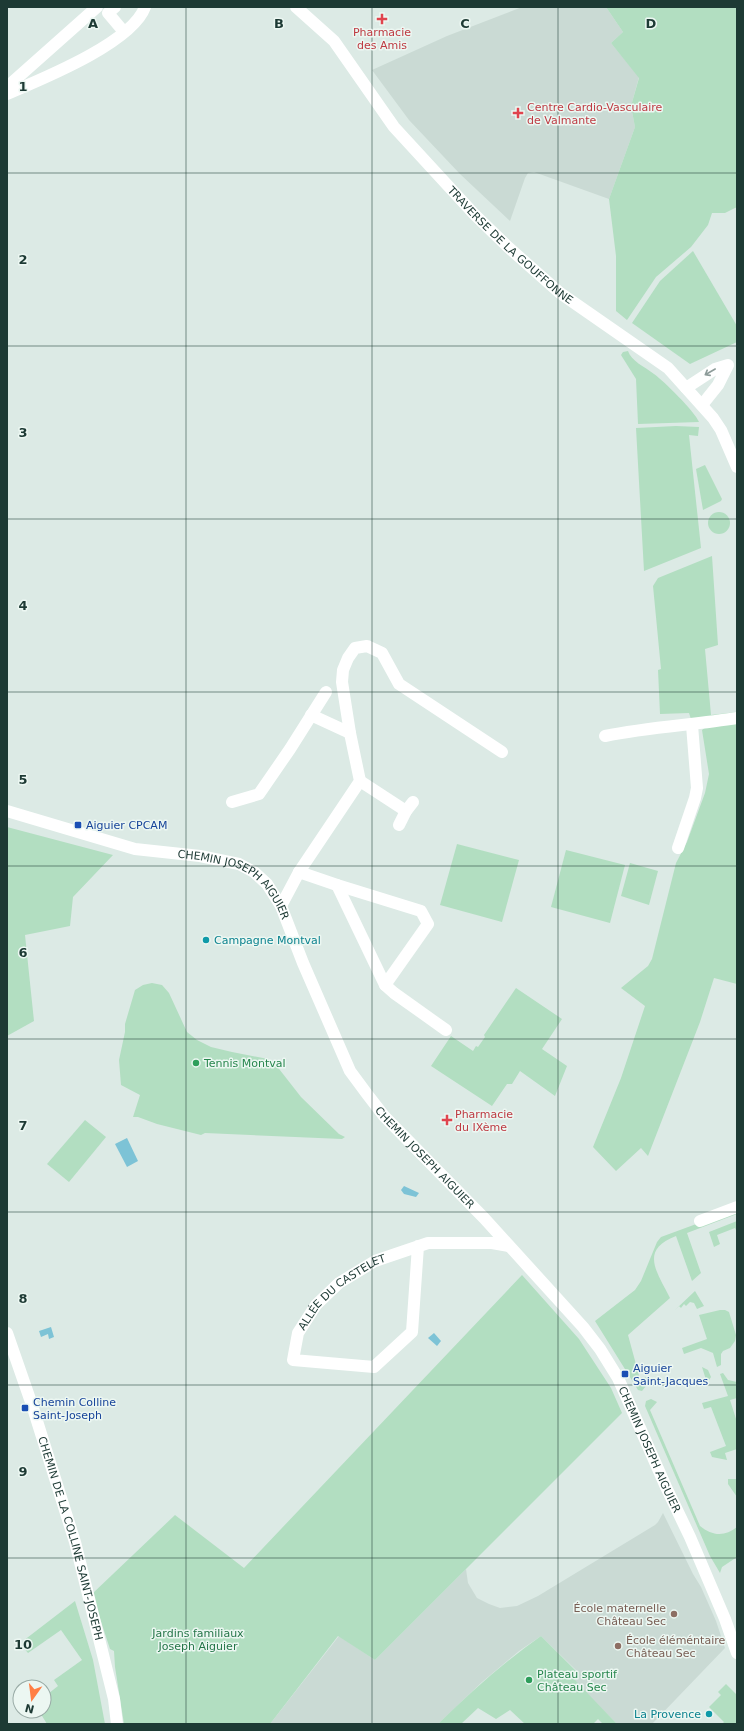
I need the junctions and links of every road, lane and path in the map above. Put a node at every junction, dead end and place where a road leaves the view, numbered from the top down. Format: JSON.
{"nodes":[{"id":1,"x":97,"y":7,"type":"edge"},
{"id":2,"x":145,"y":7,"type":"edge"},
{"id":3,"x":296,"y":7,"type":"edge"},
{"id":4,"x":108,"y":9,"type":"edge"},
{"id":5,"x":124,"y":32,"type":"junction"},
{"id":6,"x":7,"y":87,"type":"edge"},
{"id":7,"x":7,"y":94,"type":"edge"},
{"id":8,"x":732,"y":362,"type":"edge"},
{"id":9,"x":686,"y":388,"type":"junction"},
{"id":10,"x":702,"y":405,"type":"junction"},
{"id":11,"x":737,"y":467,"type":"edge"},
{"id":12,"x":326,"y":692,"type":"dead end"},
{"id":13,"x":311,"y":715,"type":"junction"},
{"id":14,"x":737,"y":718,"type":"edge"},
{"id":15,"x":692,"y":725,"type":"junction"},
{"id":16,"x":350,"y":733,"type":"junction"},
{"id":17,"x":605,"y":736,"type":"dead end"},
{"id":18,"x":502,"y":752,"type":"dead end"},
{"id":19,"x":360,"y":781,"type":"junction"},
{"id":20,"x":232,"y":802,"type":"dead end"},
{"id":21,"x":7,"y":811,"type":"edge"},
{"id":22,"x":399,"y":825,"type":"dead end"},
{"id":23,"x":678,"y":848,"type":"dead end"},
{"id":24,"x":300,"y":872,"type":"junction"},
{"id":25,"x":336,"y":885,"type":"junction"},
{"id":26,"x":281,"y":906,"type":"junction"},
{"id":27,"x":385,"y":985,"type":"junction"},
{"id":28,"x":446,"y":1030,"type":"dead end"},
{"id":29,"x":737,"y":1207,"type":"edge"},
{"id":30,"x":700,"y":1221,"type":"dead end"},
{"id":31,"x":418,"y":1246,"type":"junction"},
{"id":32,"x":509,"y":1246,"type":"junction"},
{"id":33,"x":7,"y":1333,"type":"edge"},
{"id":34,"x":737,"y":1653,"type":"edge"},
{"id":35,"x":118,"y":1724,"type":"edge"}],
"edges":[{"from":1,"to":6,"type":"street"},
{"from":2,"to":5,"type":"street"},
{"from":3,"to":9,"type":"street","name":"TRAVERSE DE LA GOUFFONNE"},
{"from":4,"to":5,"type":"street"},
{"from":5,"to":7,"type":"street"},
{"from":8,"to":9,"type":"street","one_way":true},
{"from":8,"to":10,"type":"street"},
{"from":9,"to":10,"type":"street","name":"TRAVERSE DE LA GOUFFONNE"},
{"from":10,"to":11,"type":"street","name":"TRAVERSE DE LA GOUFFONNE"},
{"from":12,"to":13,"type":"street"},
{"from":13,"to":16,"type":"street"},
{"from":13,"to":20,"type":"street"},
{"from":14,"to":15,"type":"street"},
{"from":15,"to":17,"type":"street"},
{"from":15,"to":23,"type":"street"},
{"from":16,"to":18,"type":"street"},
{"from":16,"to":19,"type":"street"},
{"from":19,"to":22,"type":"street"},
{"from":19,"to":24,"type":"street"},
{"from":21,"to":26,"type":"street","name":"CHEMIN JOSEPH AIGUIER"},
{"from":24,"to":25,"type":"street"},
{"from":24,"to":26,"type":"street"},
{"from":25,"to":27,"type":"street"},
{"from":25,"to":27,"type":"street"},
{"from":26,"to":32,"type":"street","name":"CHEMIN JOSEPH AIGUIER"},
{"from":27,"to":28,"type":"street"},
{"from":29,"to":30,"type":"street"},
{"from":31,"to":31,"type":"street","name":"ALLÉE DU CASTELET"},
{"from":31,"to":32,"type":"street","name":"ALLÉE DU CASTELET"},
{"from":32,"to":34,"type":"street","name":"CHEMIN JOSEPH AIGUIER"},
{"from":33,"to":35,"type":"street","name":"CHEMIN DE LA COLLINE SAINT-JOSEPH"}]}
